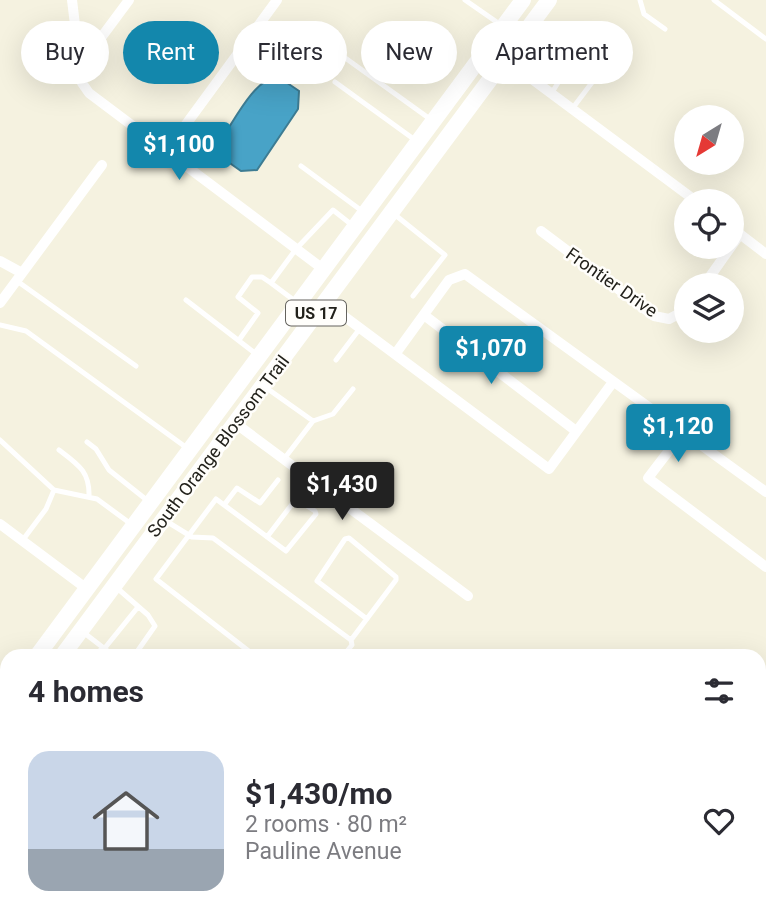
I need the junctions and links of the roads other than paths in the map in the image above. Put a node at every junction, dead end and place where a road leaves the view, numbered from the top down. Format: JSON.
{"nodes":[{"id":1,"x":72,"y":0,"type":"edge"},
{"id":2,"x":129,"y":0,"type":"edge"},
{"id":3,"x":277,"y":0,"type":"edge"},
{"id":4,"x":465,"y":0,"type":"edge"},
{"id":5,"x":523,"y":0,"type":"edge"},
{"id":6,"x":549,"y":0,"type":"edge"},
{"id":7,"x":640,"y":0,"type":"edge"},
{"id":8,"x":714,"y":0,"type":"edge"},
{"id":9,"x":75,"y":21,"type":"edge"},
{"id":10,"x":496,"y":21,"type":"edge"},
{"id":11,"x":508,"y":21,"type":"edge"},
{"id":12,"x":533,"y":21,"type":"edge"},
{"id":13,"x":109,"y":27,"type":"edge"},
{"id":14,"x":665,"y":29,"type":"dead end"},
{"id":15,"x":766,"y":39,"type":"edge"},
{"id":16,"x":347,"y":59,"type":"edge"},
{"id":17,"x":471,"y":70,"type":"edge"},
{"id":18,"x":83,"y":84,"type":"edge"},
{"id":19,"x":338,"y":84,"type":"edge"},
{"id":20,"x":485,"y":84,"type":"edge"},
{"id":21,"x":486,"y":84,"type":"edge"},
{"id":22,"x":539,"y":84,"type":"edge"},
{"id":23,"x":557,"y":84,"type":"edge"},
{"id":24,"x":591,"y":84,"type":"edge"},
{"id":25,"x":484,"y":87,"type":"junction"},
{"id":26,"x":551,"y":93,"type":"junction"},
{"id":27,"x":572,"y":109,"type":"junction"},
{"id":28,"x":433,"y":121,"type":"junction"},
{"id":29,"x":417,"y":142,"type":"junction"},
{"id":30,"x":165,"y":153,"type":"junction"},
{"id":31,"x":102,"y":165,"type":"dead end"},
{"id":32,"x":301,"y":166,"type":"dead end"},
{"id":33,"x":680,"y":189,"type":"edge"},
{"id":34,"x":391,"y":212,"type":"junction"},
{"id":35,"x":365,"y":213,"type":"junction"},
{"id":36,"x":354,"y":227,"type":"junction"},
{"id":37,"x":541,"y":231,"type":"dead end"},
{"id":38,"x":744,"y":237,"type":"edge"},
{"id":39,"x":296,"y":249,"type":"junction"},
{"id":40,"x":766,"y":254,"type":"edge"},
{"id":41,"x":0,"y":261,"type":"edge"},
{"id":42,"x":323,"y":269,"type":"junction"},
{"id":43,"x":20,"y":277,"type":"junction"},
{"id":44,"x":271,"y":283,"type":"junction"},
{"id":45,"x":413,"y":296,"type":"dead end"},
{"id":46,"x":186,"y":300,"type":"dead end"},
{"id":47,"x":325,"y":302,"type":"junction"},
{"id":48,"x":0,"y":303,"type":"edge"},
{"id":49,"x":298,"y":303,"type":"junction"},
{"id":50,"x":424,"y":315,"type":"junction"},
{"id":51,"x":674,"y":316,"type":"edge"},
{"id":52,"x":0,"y":325,"type":"edge"},
{"id":53,"x":361,"y":327,"type":"junction"},
{"id":54,"x":239,"y":341,"type":"junction"},
{"id":55,"x":396,"y":353,"type":"junction"},
{"id":56,"x":258,"y":356,"type":"junction"},
{"id":57,"x":336,"y":360,"type":"dead end"},
{"id":58,"x":136,"y":366,"type":"dead end"},
{"id":59,"x":613,"y":382,"type":"junction"},
{"id":60,"x":237,"y":385,"type":"junction"},
{"id":61,"x":263,"y":385,"type":"junction"},
{"id":62,"x":353,"y":388,"type":"dead end"},
{"id":63,"x":313,"y":421,"type":"junction"},
{"id":64,"x":235,"y":423,"type":"junction"},
{"id":65,"x":207,"y":426,"type":"junction"},
{"id":66,"x":576,"y":431,"type":"junction"},
{"id":67,"x":684,"y":431,"type":"junction"},
{"id":68,"x":0,"y":440,"type":"edge"},
{"id":69,"x":87,"y":442,"type":"dead end"},
{"id":70,"x":59,"y":450,"type":"dead end"},
{"id":71,"x":189,"y":450,"type":"junction"},
{"id":72,"x":284,"y":460,"type":"junction"},
{"id":73,"x":207,"y":461,"type":"junction"},
{"id":74,"x":278,"y":480,"type":"dead end"},
{"id":75,"x":54,"y":490,"type":"junction"},
{"id":76,"x":766,"y":492,"type":"edge"},
{"id":77,"x":89,"y":497,"type":"junction"},
{"id":78,"x":150,"y":503,"type":"junction"},
{"id":79,"x":224,"y":505,"type":"junction"},
{"id":80,"x":164,"y":519,"type":"junction"},
{"id":81,"x":0,"y":524,"type":"edge"},
{"id":82,"x":133,"y":526,"type":"junction"},
{"id":83,"x":188,"y":535,"type":"junction"},
{"id":84,"x":267,"y":537,"type":"junction"},
{"id":85,"x":22,"y":541,"type":"junction"},
{"id":86,"x":766,"y":567,"type":"edge"},
{"id":87,"x":114,"y":586,"type":"junction"},
{"id":88,"x":87,"y":589,"type":"junction"},
{"id":89,"x":468,"y":596,"type":"dead end"},
{"id":90,"x":138,"y":607,"type":"junction"},
{"id":91,"x":367,"y":619,"type":"junction"},
{"id":92,"x":81,"y":631,"type":"junction"},
{"id":93,"x":351,"y":640,"type":"junction"},
{"id":94,"x":104,"y":648,"type":"joint"},
{"id":95,"x":42,"y":649,"type":"edge"},
{"id":96,"x":67,"y":649,"type":"edge"},
{"id":97,"x":139,"y":649,"type":"edge"},
{"id":98,"x":246,"y":649,"type":"edge"},
{"id":99,"x":349,"y":649,"type":"edge"}],
"edges":[{"from":1,"to":9,"type":"street"},
{"from":2,"to":13,"type":"street"},
{"from":3,"to":30,"type":"street"},
{"from":4,"to":10,"type":"lane"},
{"from":5,"to":11,"type":"main road","name":"South Orange Blossom Trail","number":"US 17"},
{"from":6,"to":12,"type":"main road","name":"South Orange Blossom Trail","number":"US 17"},
{"from":7,"to":14,"type":"lane"},
{"from":8,"to":15,"type":"lane"},
{"from":16,"to":28,"type":"lane"},
{"from":17,"to":28,"type":"main road","name":"South Orange Blossom Trail","number":"US 17"},
{"from":18,"to":30,"type":"street"},
{"from":19,"to":29,"type":"lane"},
{"from":20,"to":25,"type":"main road"},
{"from":21,"to":25,"type":"main road","name":"South Orange Blossom Trail","number":"US 17"},
{"from":22,"to":26,"type":"street"},
{"from":23,"to":26,"type":"lane"},
{"from":24,"to":27,"type":"lane"},
{"from":25,"to":34,"type":"main road","name":"South Orange Blossom Trail","number":"US 17"},
{"from":26,"to":27,"type":"street"},
{"from":27,"to":33,"type":"street"},
{"from":28,"to":29,"type":"main road","name":"South Orange Blossom Trail","number":"US 17"},
{"from":29,"to":35,"type":"main road","name":"South Orange Blossom Trail","number":"US 17"},
{"from":30,"to":39,"type":"street"},
{"from":31,"to":43,"type":"street"},
{"from":32,"to":35,"type":"lane"},
{"from":34,"to":45,"type":"lane"},
{"from":34,"to":47,"type":"main road","name":"South Orange Blossom Trail","number":"US 17"},
{"from":35,"to":36,"type":"main road","name":"South Orange Blossom Trail","number":"US 17"},
{"from":36,"to":39,"type":"lane"},
{"from":36,"to":42,"type":"main road","name":"South Orange Blossom Trail","number":"US 17"},
{"from":37,"to":51,"type":"street","name":"Frontier Drive"},
{"from":38,"to":40,"type":"street"},
{"from":39,"to":42,"type":"street"},
{"from":39,"to":44,"type":"lane"},
{"from":41,"to":43,"type":"street"},
{"from":42,"to":49,"type":"main road","name":"South Orange Blossom Trail","number":"US 17"},
{"from":43,"to":48,"type":"street"},
{"from":43,"to":58,"type":"lane"},
{"from":44,"to":49,"type":"lane"},
{"from":44,"to":54,"type":"lane"},
{"from":46,"to":54,"type":"lane"},
{"from":47,"to":53,"type":"street"},
{"from":47,"to":61,"type":"main road","name":"South Orange Blossom Trail","number":"US 17"},
{"from":49,"to":56,"type":"main road","name":"South Orange Blossom Trail","number":"US 17"},
{"from":50,"to":55,"type":"street"},
{"from":50,"to":59,"type":"street"},
{"from":50,"to":66,"type":"street"},
{"from":52,"to":71,"type":"lane"},
{"from":53,"to":55,"type":"street"},
{"from":53,"to":57,"type":"lane"},
{"from":54,"to":56,"type":"lane"},
{"from":55,"to":66,"type":"street"},
{"from":56,"to":60,"type":"main road","name":"South Orange Blossom Trail","number":"US 17"},
{"from":59,"to":66,"type":"street"},
{"from":59,"to":67,"type":"street"},
{"from":60,"to":64,"type":"main road"},
{"from":60,"to":65,"type":"main road","name":"South Orange Blossom Trail","number":"US 17"},
{"from":61,"to":63,"type":"lane"},
{"from":61,"to":64,"type":"main road","name":"South Orange Blossom Trail","number":"US 17"},
{"from":62,"to":63,"type":"lane"},
{"from":63,"to":72,"type":"lane"},
{"from":64,"to":72,"type":"street"},
{"from":64,"to":73,"type":"main road","name":"South Orange Blossom Trail","number":"US 17"},
{"from":65,"to":71,"type":"main road","name":"South Orange Blossom Trail","number":"US 17"},
{"from":65,"to":73,"type":"main road"},
{"from":67,"to":76,"type":"street"},
{"from":67,"to":86,"type":"street"},
{"from":68,"to":75,"type":"lane"},
{"from":69,"to":78,"type":"lane"},
{"from":70,"to":77,"type":"lane"},
{"from":71,"to":78,"type":"main road","name":"South Orange Blossom Trail","number":"US 17"},
{"from":72,"to":89,"type":"street"},
{"from":73,"to":80,"type":"main road","name":"South Orange Blossom Trail","number":"US 17"},
{"from":74,"to":79,"type":"lane"},
{"from":75,"to":77,"type":"lane"},
{"from":75,"to":85,"type":"lane"},
{"from":77,"to":82,"type":"lane"},
{"from":78,"to":82,"type":"main road","name":"South Orange Blossom Trail","number":"US 17"},
{"from":79,"to":83,"type":"lane"},
{"from":79,"to":84,"type":"lane"},
{"from":80,"to":83,"type":"lane"},
{"from":80,"to":87,"type":"main road","name":"South Orange Blossom Trail","number":"US 17"},
{"from":81,"to":85,"type":"street"},
{"from":82,"to":88,"type":"main road","name":"South Orange Blossom Trail","number":"US 17"},
{"from":83,"to":93,"type":"lane"},
{"from":83,"to":98,"type":"lane"},
{"from":84,"to":84,"type":"lane"},
{"from":85,"to":88,"type":"street"},
{"from":87,"to":90,"type":"lane"},
{"from":87,"to":92,"type":"main road","name":"South Orange Blossom Trail","number":"US 17"},
{"from":88,"to":95,"type":"main road","name":"South Orange Blossom Trail","number":"US 17"},
{"from":90,"to":94,"type":"lane"},
{"from":90,"to":97,"type":"lane"},
{"from":91,"to":91,"type":"lane"},
{"from":91,"to":93,"type":"lane"},
{"from":92,"to":94,"type":"lane"},
{"from":92,"to":96,"type":"main road","name":"South Orange Blossom Trail","number":"US 17"},
{"from":93,"to":99,"type":"lane"}]}
